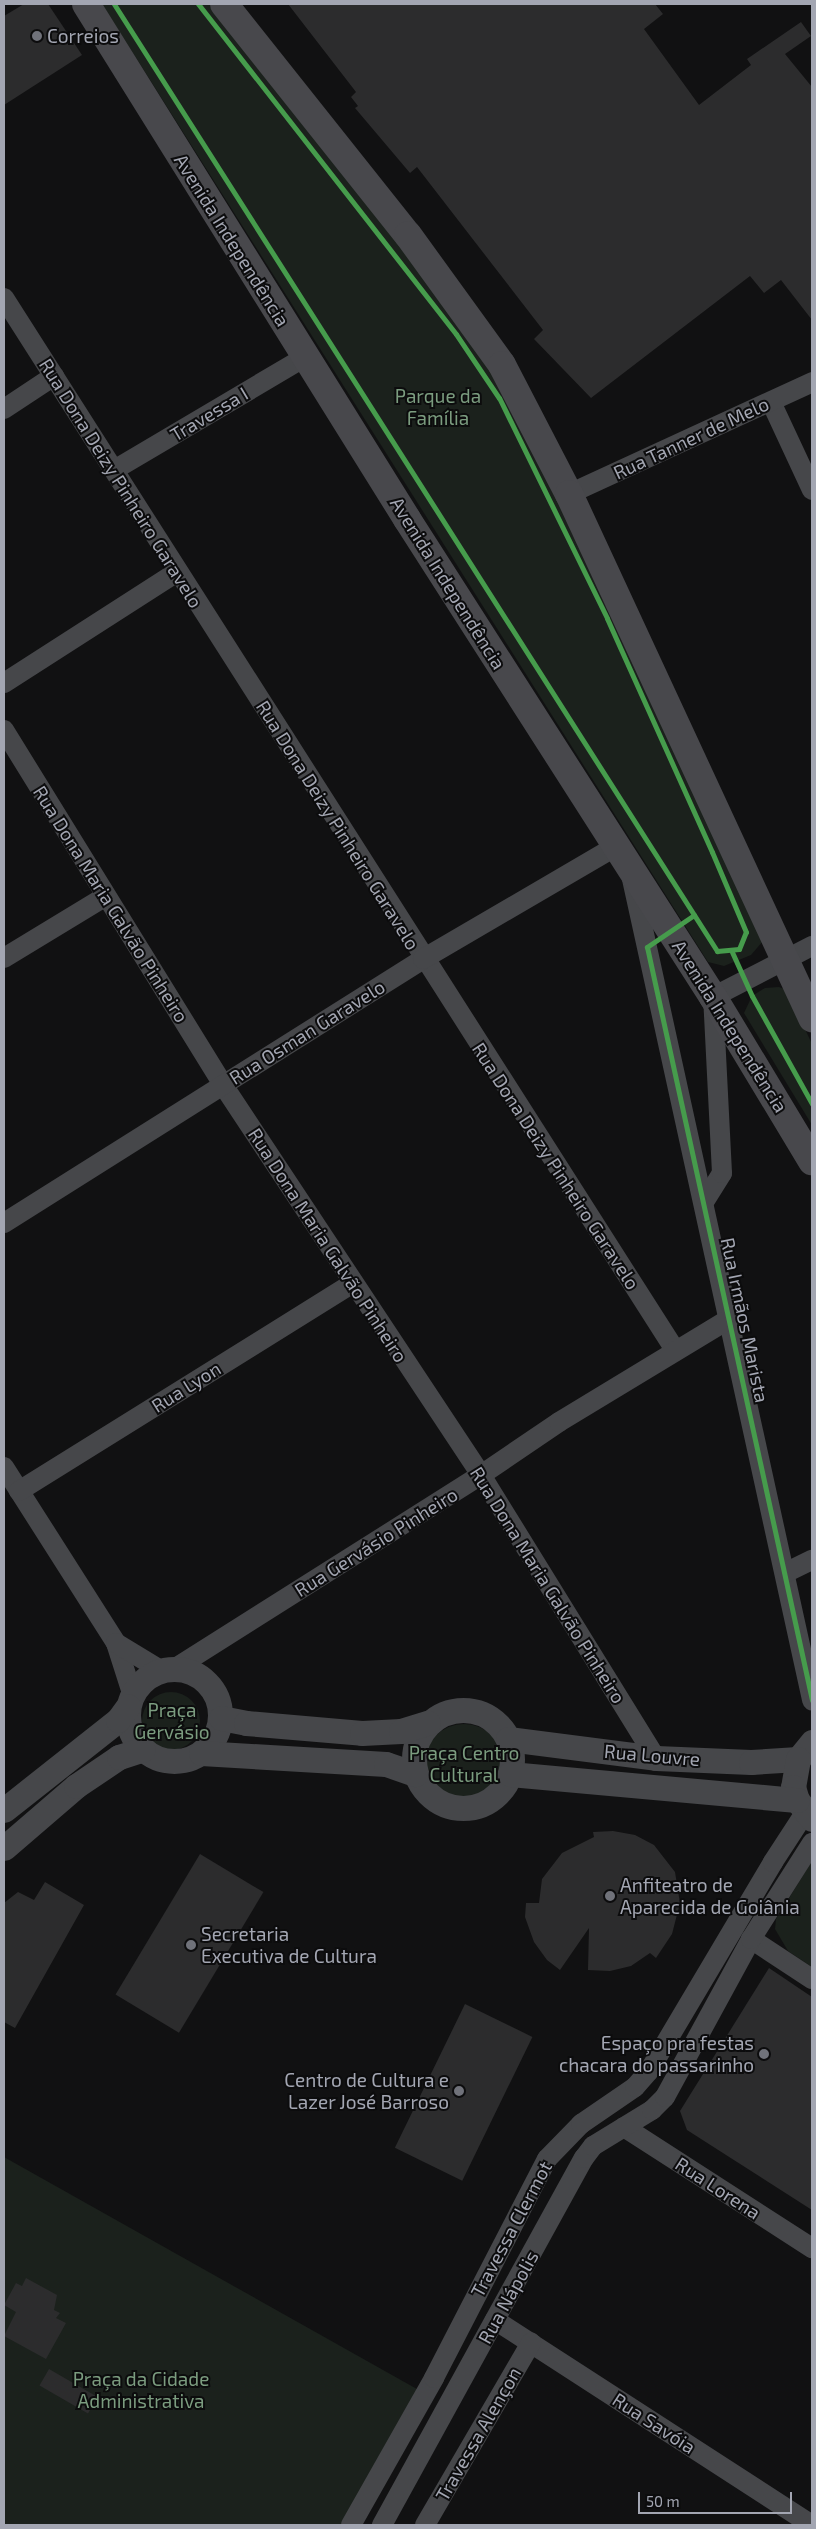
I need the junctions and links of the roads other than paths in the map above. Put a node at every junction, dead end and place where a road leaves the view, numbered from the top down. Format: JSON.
{"nodes":[{"id":1,"x":86,"y":4,"type":"edge"},
{"id":2,"x":224,"y":4,"type":"edge"},
{"id":3,"x":4,"y":298,"type":"edge"},
{"id":4,"x":304,"y":357,"type":"junction"},
{"id":5,"x":54,"y":376,"type":"junction"},
{"id":6,"x":812,"y":382,"type":"edge"},
{"id":7,"x":771,"y":402,"type":"junction"},
{"id":8,"x":4,"y":409,"type":"edge"},
{"id":9,"x":114,"y":470,"type":"junction"},
{"id":10,"x":812,"y":490,"type":"edge"},
{"id":11,"x":569,"y":494,"type":"junction"},
{"id":12,"x":177,"y":572,"type":"junction"},
{"id":13,"x":4,"y":682,"type":"edge"},
{"id":14,"x":4,"y":730,"type":"edge"},
{"id":15,"x":615,"y":847,"type":"junction"},
{"id":16,"x":630,"y":870,"type":"junction"},
{"id":17,"x":106,"y":896,"type":"junction"},
{"id":18,"x":812,"y":946,"type":"edge"},
{"id":19,"x":4,"y":958,"type":"edge"},
{"id":20,"x":423,"y":958,"type":"junction"},
{"id":21,"x":785,"y":959,"type":"junction"},
{"id":22,"x":713,"y":997,"type":"junction"},
{"id":23,"x":812,"y":1018,"type":"edge"},
{"id":24,"x":223,"y":1085,"type":"junction"},
{"id":25,"x":812,"y":1161,"type":"edge"},
{"id":26,"x":704,"y":1202,"type":"junction"},
{"id":27,"x":4,"y":1223,"type":"edge"},
{"id":28,"x":352,"y":1284,"type":"junction"},
{"id":29,"x":729,"y":1319,"type":"junction"},
{"id":30,"x":674,"y":1350,"type":"junction"},
{"id":31,"x":4,"y":1467,"type":"edge"},
{"id":32,"x":481,"y":1476,"type":"junction"},
{"id":33,"x":19,"y":1491,"type":"junction"},
{"id":34,"x":812,"y":1560,"type":"edge"},
{"id":35,"x":785,"y":1572,"type":"junction"},
{"id":36,"x":116,"y":1643,"type":"junction"},
{"id":37,"x":168,"y":1670,"type":"junction"},
{"id":38,"x":130,"y":1699,"type":"junction"},
{"id":39,"x":812,"y":1700,"type":"edge"},
{"id":40,"x":221,"y":1718,"type":"junction"},
{"id":41,"x":428,"y":1723,"type":"junction"},
{"id":42,"x":508,"y":1739,"type":"junction"},
{"id":43,"x":143,"y":1749,"type":"junction"},
{"id":44,"x":805,"y":1751,"type":"edge"},
{"id":45,"x":201,"y":1752,"type":"junction"},
{"id":46,"x":656,"y":1758,"type":"junction"},
{"id":47,"x":415,"y":1774,"type":"junction"},
{"id":48,"x":510,"y":1774,"type":"junction"},
{"id":49,"x":4,"y":1810,"type":"edge"},
{"id":50,"x":805,"y":1811,"type":"edge"},
{"id":51,"x":812,"y":1843,"type":"edge"},
{"id":52,"x":4,"y":1848,"type":"edge"},
{"id":53,"x":751,"y":1939,"type":"junction"},
{"id":54,"x":812,"y":1978,"type":"edge"},
{"id":55,"x":624,"y":2127,"type":"junction"},
{"id":56,"x":812,"y":2248,"type":"edge"},
{"id":57,"x":495,"y":2320,"type":"junction"},
{"id":58,"x":531,"y":2343,"type":"junction"},
{"id":59,"x":389,"y":2523,"type":"edge"},
{"id":60,"x":351,"y":2525,"type":"edge"},
{"id":61,"x":425,"y":2525,"type":"edge"},
{"id":62,"x":812,"y":2525,"type":"edge"}],
"edges":[{"from":1,"to":4,"type":"main road","name":"Avenida Independência"},
{"from":2,"to":11,"type":"main road"},
{"from":3,"to":5,"type":"street","name":"Rua Dona Deizy Pinheiro Garavelo"},
{"from":4,"to":9,"type":"street","name":"Travessa I"},
{"from":4,"to":15,"type":"main road","name":"Avenida Independência"},
{"from":5,"to":8,"type":"street"},
{"from":5,"to":9,"type":"street","name":"Rua Dona Deizy Pinheiro Garavelo"},
{"from":6,"to":7,"type":"street","name":"Rua Tanner de Melo"},
{"from":7,"to":10,"type":"street"},
{"from":7,"to":11,"type":"street","name":"Rua Tanner de Melo"},
{"from":9,"to":12,"type":"street","name":"Rua Dona Deizy Pinheiro Garavelo"},
{"from":11,"to":21,"type":"main road"},
{"from":12,"to":13,"type":"street"},
{"from":12,"to":20,"type":"street","name":"Rua Dona Deizy Pinheiro Garavelo"},
{"from":14,"to":17,"type":"street","name":"Rua Dona Maria Galvão Pinheiro"},
{"from":15,"to":16,"type":"main road","name":"Avenida Independência"},
{"from":15,"to":20,"type":"street","name":"Rua Osman Garavelo"},
{"from":16,"to":22,"type":"main road","name":"Avenida Independência"},
{"from":16,"to":26,"type":"street","name":"Rua Irmãos Marista"},
{"from":17,"to":19,"type":"street"},
{"from":17,"to":24,"type":"street","name":"Rua Dona Maria Galvão Pinheiro"},
{"from":18,"to":21,"type":"street"},
{"from":20,"to":24,"type":"street","name":"Rua Osman Garavelo"},
{"from":20,"to":30,"type":"street","name":"Rua Dona Deizy Pinheiro Garavelo"},
{"from":21,"to":22,"type":"street"},
{"from":21,"to":23,"type":"main road"},
{"from":22,"to":25,"type":"main road","name":"Avenida Independência"},
{"from":22,"to":26,"type":"street"},
{"from":24,"to":27,"type":"street","name":"Rua Osman Garavelo"},
{"from":24,"to":28,"type":"street","name":"Rua Dona Maria Galvão Pinheiro"},
{"from":26,"to":29,"type":"street","name":"Rua Irmãos Marista"},
{"from":28,"to":32,"type":"street","name":"Rua Dona Maria Galvão Pinheiro"},
{"from":28,"to":33,"type":"street","name":"Rua Lyon"},
{"from":29,"to":30,"type":"street","name":"Rua Gervásio Pinheiro"},
{"from":29,"to":35,"type":"street","name":"Rua Irmãos Marista"},
{"from":30,"to":32,"type":"street","name":"Rua Gervásio Pinheiro"},
{"from":31,"to":33,"type":"street"},
{"from":32,"to":37,"type":"street","name":"Rua Gervásio Pinheiro"},
{"from":32,"to":46,"type":"street","name":"Rua Dona Maria Galvão Pinheiro"},
{"from":33,"to":36,"type":"street"},
{"from":34,"to":35,"type":"street"},
{"from":35,"to":39,"type":"street","name":"Rua Irmãos Marista"},
{"from":36,"to":37,"type":"street"},
{"from":36,"to":38,"type":"street"},
{"from":37,"to":38,"type":"street"},
{"from":37,"to":40,"type":"street"},
{"from":38,"to":43,"type":"street"},
{"from":38,"to":49,"type":"street"},
{"from":40,"to":41,"type":"street"},
{"from":40,"to":45,"type":"street"},
{"from":41,"to":42,"type":"street"},
{"from":41,"to":47,"type":"street"},
{"from":42,"to":46,"type":"street","name":"Rua Louvre"},
{"from":42,"to":48,"type":"street"},
{"from":43,"to":45,"type":"street"},
{"from":43,"to":52,"type":"street"},
{"from":44,"to":46,"type":"street","name":"Rua Louvre"},
{"from":44,"to":50,"type":"street"},
{"from":45,"to":47,"type":"street"},
{"from":47,"to":48,"type":"street"},
{"from":48,"to":50,"type":"street","name":"Rua Louvre"},
{"from":50,"to":60,"type":"street","name":"Travessa Clermot"},
{"from":51,"to":53,"type":"street"},
{"from":53,"to":54,"type":"street"},
{"from":53,"to":55,"type":"street","name":"Rua Nápolis"},
{"from":55,"to":56,"type":"street","name":"Rua Lorena"},
{"from":55,"to":57,"type":"street","name":"Rua Nápolis"},
{"from":57,"to":58,"type":"street","name":"Rua Savóia"},
{"from":57,"to":59,"type":"street","name":"Rua Nápolis"},
{"from":58,"to":61,"type":"street","name":"Travessa Alençon"},
{"from":58,"to":62,"type":"street","name":"Rua Savóia"}]}
